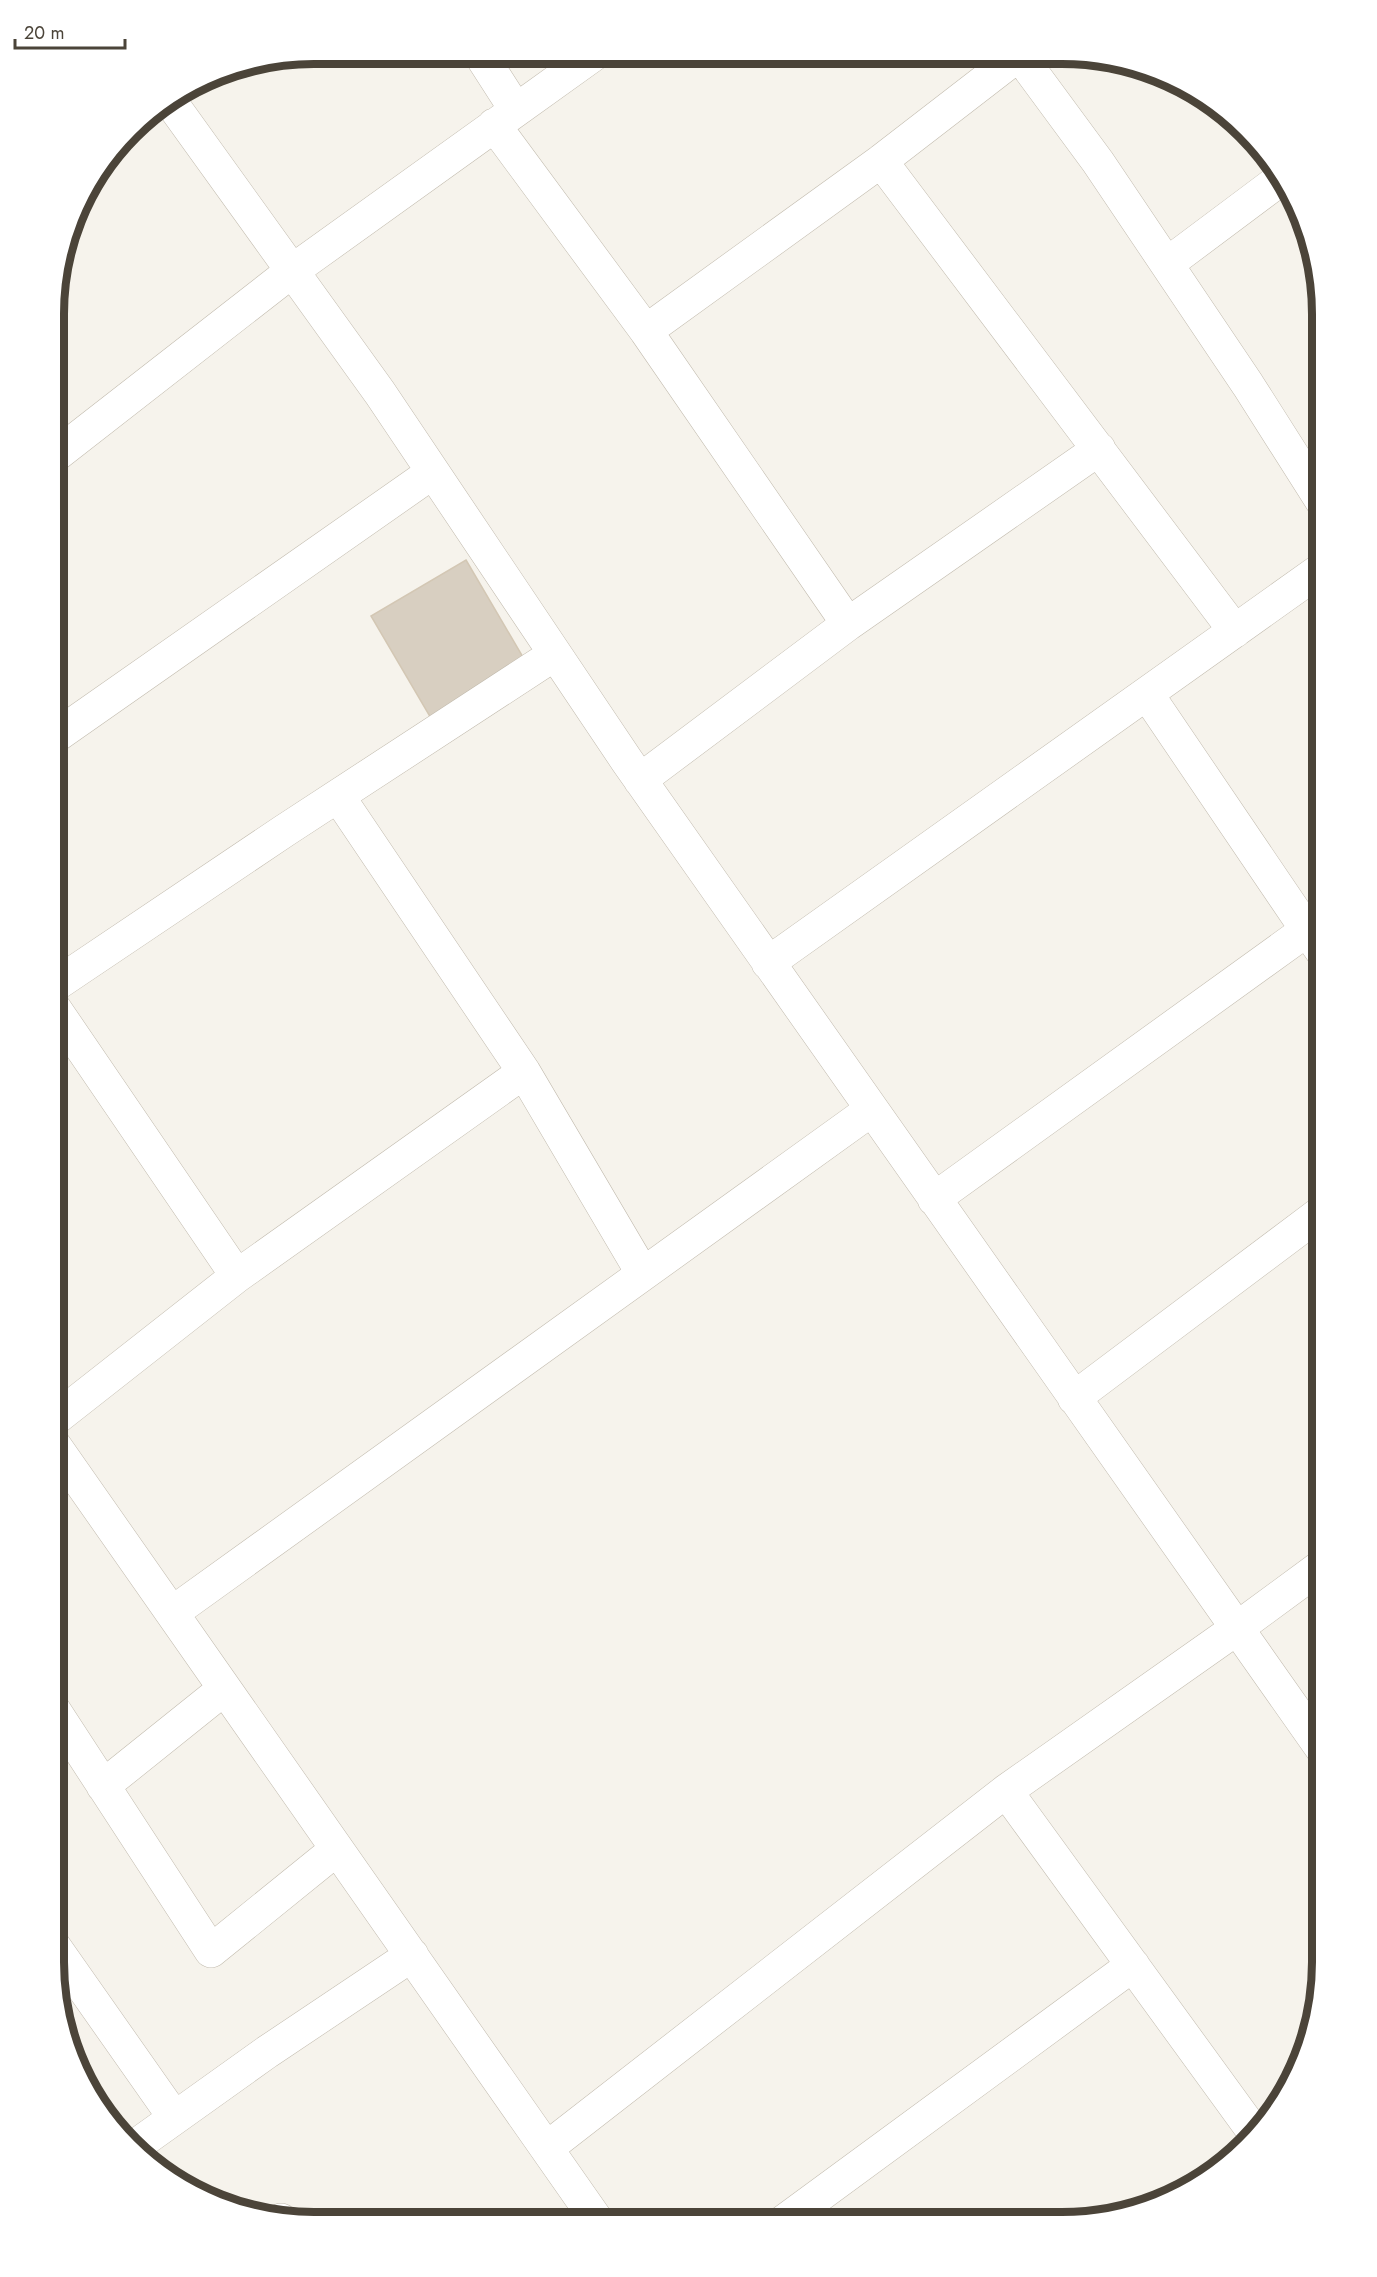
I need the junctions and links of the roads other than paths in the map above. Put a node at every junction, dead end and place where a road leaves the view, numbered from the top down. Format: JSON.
{"nodes":[{"id":1,"x":484,"y":64,"type":"edge"},
{"id":2,"x":580,"y":64,"type":"edge"},
{"id":3,"x":1008,"y":64,"type":"edge"},
{"id":4,"x":1024,"y":64,"type":"edge"},
{"id":5,"x":175,"y":107,"type":"edge"},
{"id":6,"x":505,"y":118,"type":"junction"},
{"id":7,"x":881,"y":161,"type":"junction"},
{"id":8,"x":1275,"y":183,"type":"edge"},
{"id":9,"x":1167,"y":264,"type":"junction"},
{"id":10,"x":292,"y":271,"type":"junction"},
{"id":11,"x":646,"y":331,"type":"junction"},
{"id":12,"x":64,"y":441,"type":"edge"},
{"id":13,"x":1099,"y":449,"type":"junction"},
{"id":14,"x":433,"y":472,"type":"junction"},
{"id":15,"x":1312,"y":486,"type":"edge"},
{"id":16,"x":1312,"y":576,"type":"edge"},
{"id":17,"x":848,"y":624,"type":"junction"},
{"id":18,"x":1234,"y":631,"type":"junction"},
{"id":19,"x":555,"y":654,"type":"junction"},
{"id":20,"x":1147,"y":694,"type":"junction"},
{"id":21,"x":64,"y":730,"type":"edge"},
{"id":22,"x":640,"y":780,"type":"junction"},
{"id":23,"x":338,"y":796,"type":"junction"},
{"id":24,"x":1312,"y":937,"type":"edge"},
{"id":25,"x":1312,"y":943,"type":"edge"},
{"id":26,"x":768,"y":963,"type":"junction"},
{"id":27,"x":64,"y":979,"type":"edge"},
{"id":28,"x":64,"y":1022,"type":"edge"},
{"id":29,"x":524,"y":1072,"type":"junction"},
{"id":30,"x":871,"y":1110,"type":"junction"},
{"id":31,"x":934,"y":1199,"type":"junction"},
{"id":32,"x":1312,"y":1219,"type":"edge"},
{"id":33,"x":643,"y":1274,"type":"junction"},
{"id":34,"x":237,"y":1276,"type":"junction"},
{"id":35,"x":1074,"y":1398,"type":"junction"},
{"id":36,"x":64,"y":1434,"type":"edge"},
{"id":37,"x":64,"y":1455,"type":"edge"},
{"id":38,"x":1312,"y":1572,"type":"edge"},
{"id":39,"x":172,"y":1613,"type":"junction"},
{"id":40,"x":1236,"y":1629,"type":"junction"},
{"id":41,"x":224,"y":1689,"type":"junction"},
{"id":42,"x":64,"y":1731,"type":"edge"},
{"id":43,"x":1312,"y":1734,"type":"edge"},
{"id":44,"x":103,"y":1786,"type":"junction"},
{"id":45,"x":1006,"y":1791,"type":"junction"},
{"id":46,"x":337,"y":1850,"type":"junction"},
{"id":47,"x":412,"y":1955,"type":"junction"},
{"id":48,"x":64,"y":1960,"type":"edge"},
{"id":49,"x":1133,"y":1965,"type":"junction"},
{"id":50,"x":174,"y":2117,"type":"junction"},
{"id":51,"x":1251,"y":2127,"type":"edge"},
{"id":52,"x":141,"y":2142,"type":"edge"},
{"id":53,"x":547,"y":2148,"type":"junction"},
{"id":54,"x":591,"y":2212,"type":"edge"},
{"id":55,"x":797,"y":2212,"type":"edge"}],
"edges":[{"from":1,"to":6,"type":"street"},
{"from":2,"to":6,"type":"street"},
{"from":3,"to":7,"type":"street"},
{"from":4,"to":9,"type":"street"},
{"from":5,"to":10,"type":"street"},
{"from":6,"to":10,"type":"street"},
{"from":6,"to":11,"type":"street"},
{"from":7,"to":11,"type":"street"},
{"from":7,"to":13,"type":"street"},
{"from":8,"to":9,"type":"street"},
{"from":9,"to":15,"type":"street"},
{"from":10,"to":12,"type":"street"},
{"from":10,"to":14,"type":"street"},
{"from":11,"to":17,"type":"street"},
{"from":13,"to":17,"type":"street"},
{"from":13,"to":18,"type":"street"},
{"from":14,"to":19,"type":"street"},
{"from":14,"to":21,"type":"street"},
{"from":16,"to":18,"type":"street"},
{"from":17,"to":22,"type":"street"},
{"from":18,"to":20,"type":"street"},
{"from":19,"to":22,"type":"street"},
{"from":19,"to":23,"type":"street"},
{"from":20,"to":24,"type":"street"},
{"from":20,"to":26,"type":"street"},
{"from":22,"to":26,"type":"street"},
{"from":23,"to":27,"type":"street"},
{"from":23,"to":29,"type":"street"},
{"from":25,"to":31,"type":"street"},
{"from":26,"to":30,"type":"street"},
{"from":28,"to":34,"type":"street"},
{"from":29,"to":33,"type":"street"},
{"from":29,"to":34,"type":"street"},
{"from":30,"to":31,"type":"street"},
{"from":30,"to":33,"type":"street"},
{"from":31,"to":35,"type":"street"},
{"from":32,"to":35,"type":"street"},
{"from":33,"to":39,"type":"street"},
{"from":34,"to":36,"type":"street"},
{"from":35,"to":40,"type":"street"},
{"from":37,"to":39,"type":"street"},
{"from":38,"to":40,"type":"street"},
{"from":39,"to":41,"type":"street"},
{"from":40,"to":43,"type":"street"},
{"from":40,"to":45,"type":"street"},
{"from":41,"to":44,"type":"street"},
{"from":41,"to":46,"type":"street"},
{"from":42,"to":44,"type":"street"},
{"from":44,"to":46,"type":"street"},
{"from":45,"to":49,"type":"street"},
{"from":45,"to":53,"type":"street"},
{"from":46,"to":47,"type":"street"},
{"from":47,"to":50,"type":"street"},
{"from":47,"to":53,"type":"street"},
{"from":48,"to":50,"type":"street"},
{"from":49,"to":51,"type":"street"},
{"from":49,"to":55,"type":"street"},
{"from":50,"to":52,"type":"street"},
{"from":53,"to":54,"type":"street"}]}
